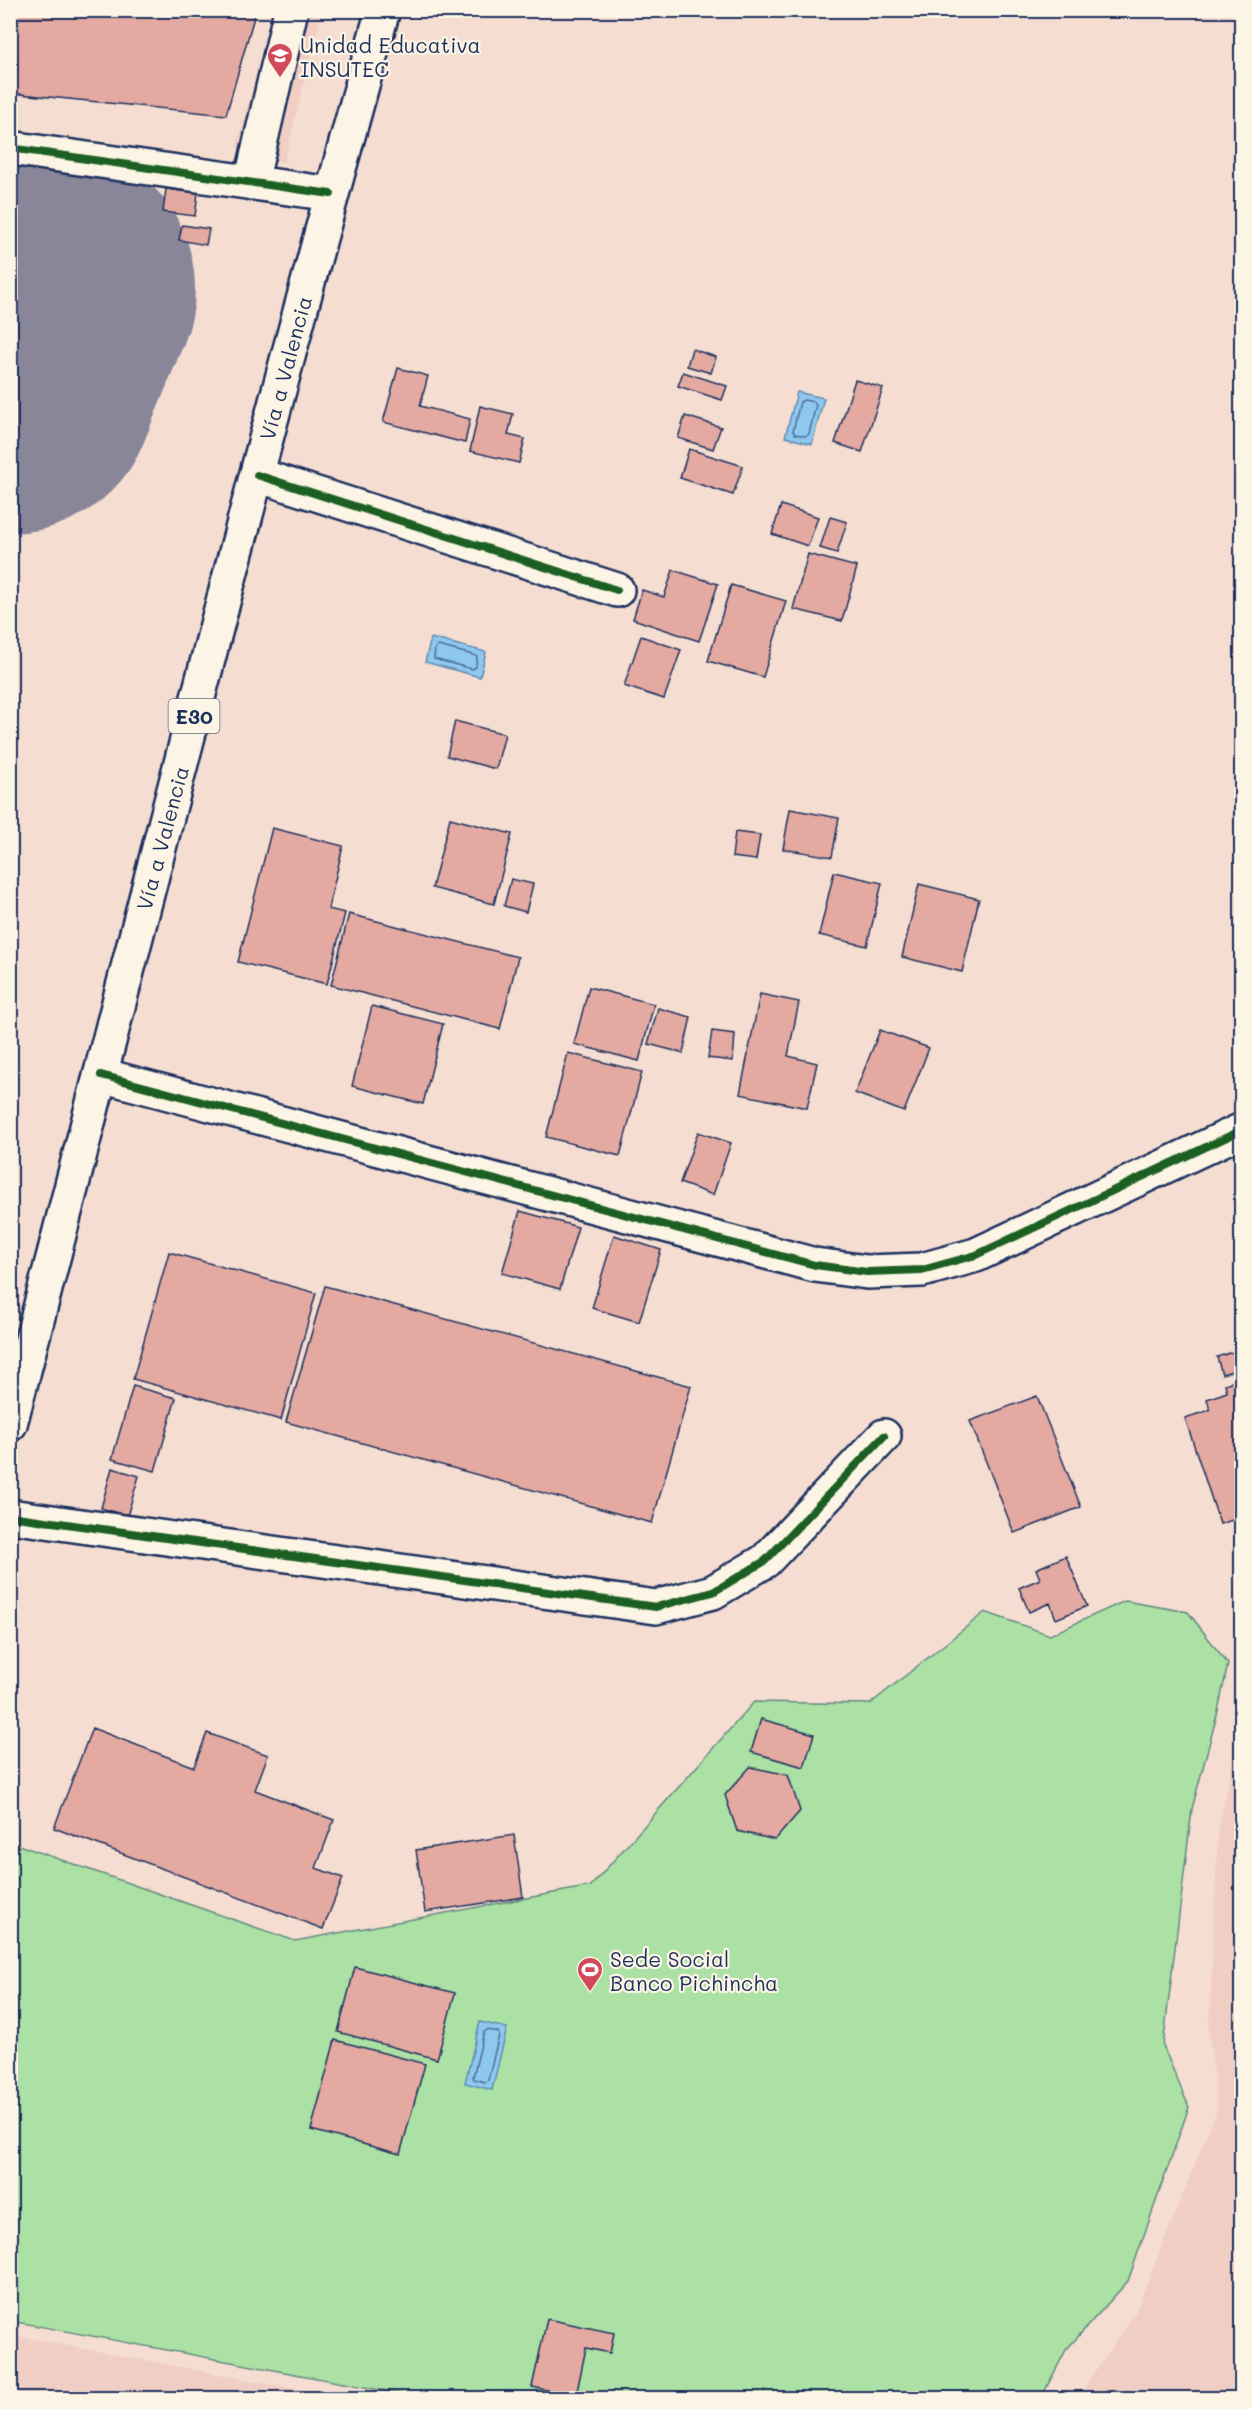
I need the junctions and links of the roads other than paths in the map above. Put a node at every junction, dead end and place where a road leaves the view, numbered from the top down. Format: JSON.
{"nodes":[{"id":1,"x":291,"y":10,"type":"edge"},
{"id":2,"x":383,"y":10,"type":"edge"},
{"id":3,"x":10,"y":148,"type":"edge"},
{"id":4,"x":251,"y":183,"type":"junction"},
{"id":5,"x":331,"y":194,"type":"junction"},
{"id":6,"x":257,"y":475,"type":"junction"},
{"id":7,"x":617,"y":590,"type":"dead end"},
{"id":8,"x":101,"y":1075,"type":"junction"},
{"id":9,"x":1242,"y":1130,"type":"edge"},
{"id":10,"x":10,"y":1424,"type":"edge"},
{"id":11,"x":885,"y":1436,"type":"dead end"},
{"id":12,"x":10,"y":1516,"type":"edge"}],
"edges":[{"from":1,"to":4,"type":"main road"},
{"from":2,"to":5,"type":"main road","name":"Vía a Valencia","number":"E30"},
{"from":3,"to":4,"type":"main road"},
{"from":4,"to":5,"type":"main road"},
{"from":5,"to":6,"type":"main road","name":"Vía a Valencia","number":"E30"},
{"from":6,"to":7,"type":"main road"},
{"from":6,"to":8,"type":"main road","name":"Vía a Valencia","number":"E30"},
{"from":8,"to":9,"type":"main road"},
{"from":8,"to":10,"type":"main road","name":"Vía a Valencia","number":"E30"},
{"from":11,"to":12,"type":"main road"}]}
